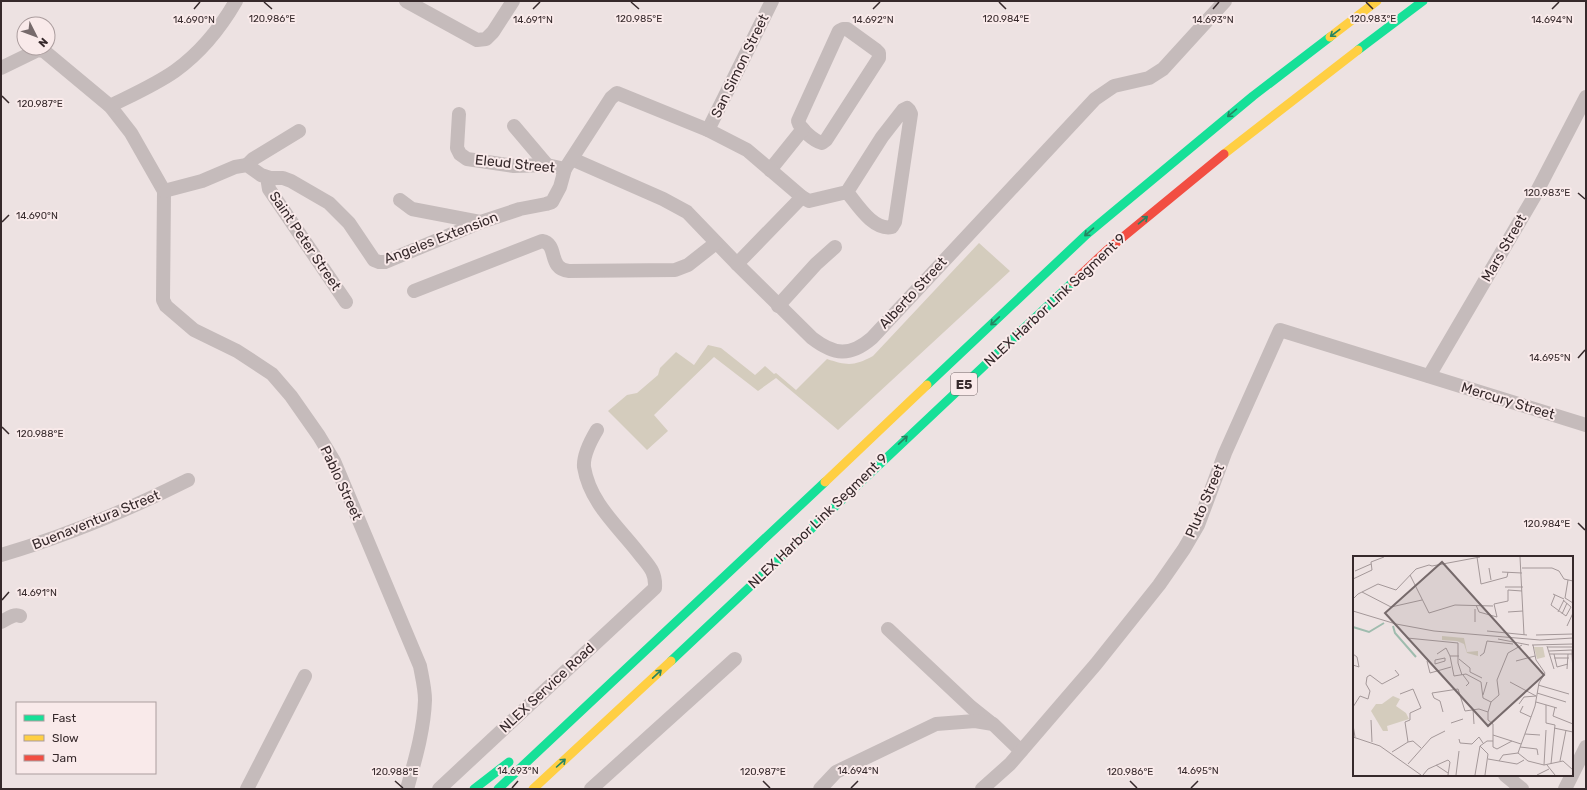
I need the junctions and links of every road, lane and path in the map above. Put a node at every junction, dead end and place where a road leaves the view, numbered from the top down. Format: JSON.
{"nodes":[{"id":1,"x":406,"y":1,"type":"edge"},
{"id":2,"x":513,"y":1,"type":"edge"},
{"id":3,"x":772,"y":1,"type":"edge"},
{"id":4,"x":1225,"y":1,"type":"edge"},
{"id":5,"x":1377,"y":1,"type":"edge"},
{"id":6,"x":1423,"y":1,"type":"edge"},
{"id":7,"x":231,"y":3,"type":"edge"},
{"id":8,"x":1,"y":68,"type":"edge"},
{"id":9,"x":617,"y":93,"type":"joint"},
{"id":10,"x":1586,"y":97,"type":"edge"},
{"id":11,"x":110,"y":106,"type":"junction"},
{"id":12,"x":459,"y":114,"type":"dead end"},
{"id":13,"x":514,"y":126,"type":"dead end"},
{"id":14,"x":803,"y":129,"type":"junction"},
{"id":15,"x":708,"y":130,"type":"junction"},
{"id":16,"x":299,"y":131,"type":"dead end"},
{"id":17,"x":568,"y":164,"type":"junction"},
{"id":18,"x":247,"y":165,"type":"junction"},
{"id":19,"x":547,"y":165,"type":"junction"},
{"id":20,"x":770,"y":170,"type":"junction"},
{"id":21,"x":270,"y":178,"type":"junction"},
{"id":22,"x":164,"y":191,"type":"junction"},
{"id":23,"x":847,"y":192,"type":"junction"},
{"id":24,"x":802,"y":197,"type":"junction"},
{"id":25,"x":400,"y":200,"type":"dead end"},
{"id":26,"x":481,"y":222,"type":"junction"},
{"id":27,"x":716,"y":243,"type":"junction"},
{"id":28,"x":835,"y":247,"type":"dead end"},
{"id":29,"x":737,"y":264,"type":"junction"},
{"id":30,"x":414,"y":292,"type":"dead end"},
{"id":31,"x":346,"y":302,"type":"dead end"},
{"id":32,"x":778,"y":306,"type":"junction"},
{"id":33,"x":1429,"y":376,"type":"junction"},
{"id":34,"x":1586,"y":424,"type":"edge"},
{"id":35,"x":597,"y":430,"type":"dead end"},
{"id":36,"x":188,"y":480,"type":"dead end"},
{"id":37,"x":1,"y":555,"type":"edge"},
{"id":38,"x":20,"y":616,"type":"dead end"},
{"id":39,"x":1,"y":622,"type":"edge"},
{"id":40,"x":888,"y":629,"type":"dead end"},
{"id":41,"x":735,"y":659,"type":"dead end"},
{"id":42,"x":305,"y":676,"type":"dead end"},
{"id":43,"x":601,"y":691,"type":"junction"},
{"id":44,"x":993,"y":724,"type":"junction"},
{"id":45,"x":535,"y":742,"type":"dead end"},
{"id":46,"x":1586,"y":747,"type":"edge"},
{"id":47,"x":1021,"y":751,"type":"junction"},
{"id":48,"x":516,"y":756,"type":"dead end"},
{"id":49,"x":1573,"y":773,"type":"edge"},
{"id":50,"x":1506,"y":776,"type":"edge"},
{"id":51,"x":1572,"y":776,"type":"edge"},
{"id":52,"x":247,"y":789,"type":"edge"},
{"id":53,"x":407,"y":789,"type":"edge"},
{"id":54,"x":439,"y":789,"type":"edge"},
{"id":55,"x":474,"y":789,"type":"edge"},
{"id":56,"x":498,"y":789,"type":"edge"},
{"id":57,"x":533,"y":789,"type":"edge"},
{"id":58,"x":591,"y":789,"type":"edge"},
{"id":59,"x":820,"y":789,"type":"edge"},
{"id":60,"x":982,"y":789,"type":"edge"},
{"id":61,"x":1522,"y":789,"type":"edge"},
{"id":62,"x":1565,"y":789,"type":"edge"}],
"edges":[{"from":1,"to":2,"type":"street"},
{"from":3,"to":15,"type":"street","name":"San Simon Street"},
{"from":4,"to":32,"type":"street","name":"Alberto Street"},
{"from":5,"to":43,"type":"highway","name":"NLEX Harbor Link Segment 9","number":"E5","one_way":true},
{"from":57,"to":6,"type":"highway","name":"NLEX Harbor Link Segment 9","number":"E5","one_way":true},
{"from":7,"to":11,"type":"street"},
{"from":8,"to":11,"type":"street"},
{"from":9,"to":15,"type":"street","name":"San Simon Street"},
{"from":9,"to":17,"type":"street","name":"Angeles Extension"},
{"from":10,"to":33,"type":"street","name":"Mars Street"},
{"from":11,"to":22,"type":"street"},
{"from":12,"to":19,"type":"street","name":"Eleud Street"},
{"from":13,"to":19,"type":"street"},
{"from":14,"to":14,"type":"street"},
{"from":14,"to":20,"type":"street"},
{"from":15,"to":20,"type":"street","name":"San Simon Street"},
{"from":16,"to":18,"type":"street"},
{"from":17,"to":19,"type":"street","name":"Eleud Street"},
{"from":17,"to":26,"type":"street","name":"Angeles Extension"},
{"from":17,"to":27,"type":"street","name":"Alberto Street"},
{"from":18,"to":21,"type":"street","name":"Angeles Extension"},
{"from":18,"to":22,"type":"street"},
{"from":20,"to":24,"type":"street","name":"San Simon Street"},
{"from":21,"to":26,"type":"street","name":"Angeles Extension"},
{"from":21,"to":31,"type":"street","name":"Saint Peter Street"},
{"from":22,"to":53,"type":"street","name":"Pablo Street"},
{"from":23,"to":23,"type":"street"},
{"from":23,"to":24,"type":"street"},
{"from":24,"to":29,"type":"street"},
{"from":25,"to":26,"type":"street"},
{"from":27,"to":29,"type":"street","name":"Alberto Street"},
{"from":27,"to":30,"type":"street"},
{"from":28,"to":32,"type":"street"},
{"from":29,"to":32,"type":"street","name":"Alberto Street"},
{"from":33,"to":34,"type":"street","name":"Mercury Street"},
{"from":33,"to":47,"type":"street","name":"Pluto Street"},
{"from":35,"to":54,"type":"street","name":"NLEX Service Road"},
{"from":36,"to":37,"type":"street","name":"Buenaventura Street"},
{"from":38,"to":39,"type":"street"},
{"from":40,"to":44,"type":"street"},
{"from":41,"to":58,"type":"street"},
{"from":42,"to":52,"type":"street"},
{"from":43,"to":45,"type":"highway"},
{"from":43,"to":56,"type":"highway","name":"NLEX Harbor Link Segment 9","number":"E5"},
{"from":44,"to":47,"type":"street"},
{"from":44,"to":59,"type":"street"},
{"from":46,"to":49,"type":"street"},
{"from":47,"to":60,"type":"street","name":"Pluto Street"},
{"from":48,"to":55,"type":"highway"},
{"from":50,"to":61,"type":"street"},
{"from":51,"to":62,"type":"street"}]}
